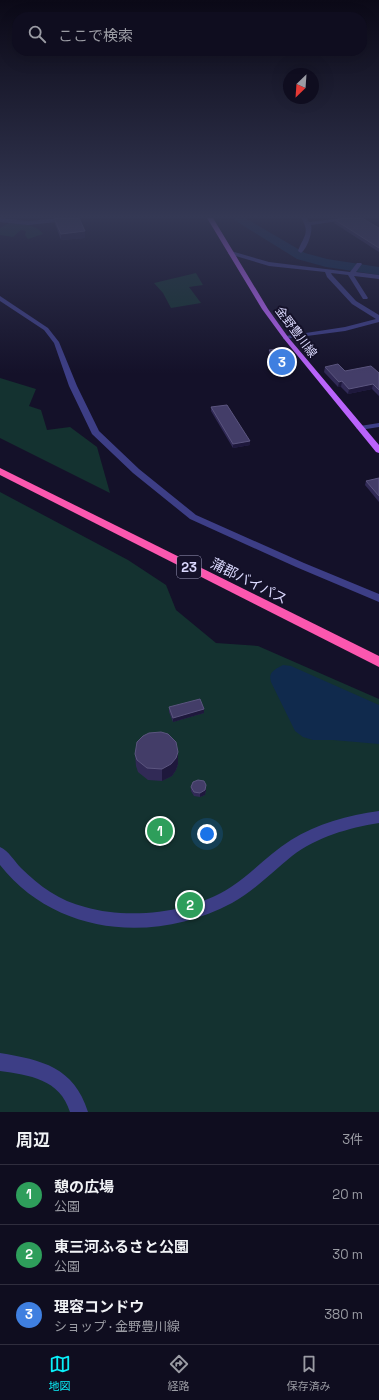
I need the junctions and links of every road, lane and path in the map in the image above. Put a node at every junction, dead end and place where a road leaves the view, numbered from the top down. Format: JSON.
{"nodes":[{"id":1,"x":241,"y":270,"type":"edge"},
{"id":2,"x":319,"y":270,"type":"edge"},
{"id":3,"x":354,"y":270,"type":"edge"},
{"id":4,"x":328,"y":271,"type":"junction"},
{"id":5,"x":352,"y":273,"type":"junction"},
{"id":6,"x":379,"y":277,"type":"edge"},
{"id":7,"x":0,"y":298,"type":"edge"},
{"id":8,"x":365,"y":298,"type":"dead end"},
{"id":9,"x":0,"y":308,"type":"edge"},
{"id":10,"x":13,"y":308,"type":"junction"},
{"id":11,"x":379,"y":319,"type":"edge"},
{"id":12,"x":286,"y":338,"type":"junction"},
{"id":13,"x":379,"y":425,"type":"edge"},
{"id":14,"x":360,"y":428,"type":"junction"},
{"id":15,"x":379,"y":450,"type":"edge"},
{"id":16,"x":0,"y":466,"type":"edge"},
{"id":17,"x":0,"y":471,"type":"edge"},
{"id":18,"x":379,"y":598,"type":"edge"},
{"id":19,"x":379,"y":654,"type":"edge"},
{"id":20,"x":379,"y":662,"type":"edge"},
{"id":21,"x":379,"y":817,"type":"edge"},
{"id":22,"x":0,"y":854,"type":"edge"},
{"id":23,"x":0,"y":1062,"type":"edge"},
{"id":24,"x":79,"y":1112,"type":"edge"}],
"edges":[{"from":1,"to":12,"type":"main road","name":"金野豊川線"},
{"from":2,"to":4,"type":"street"},
{"from":3,"to":5,"type":"street"},
{"from":4,"to":5,"type":"street"},
{"from":4,"to":11,"type":"street"},
{"from":5,"to":6,"type":"street"},
{"from":5,"to":8,"type":"street"},
{"from":7,"to":10,"type":"street"},
{"from":9,"to":10,"type":"street"},
{"from":10,"to":18,"type":"street"},
{"from":11,"to":12,"type":"street"},
{"from":12,"to":14,"type":"main road","name":"金野豊川線"},
{"from":13,"to":14,"type":"street"},
{"from":14,"to":15,"type":"main road","name":"金野豊川線"},
{"from":16,"to":19,"type":"highway","name":"蒲郡バイパス","number":"23"},
{"from":17,"to":20,"type":"highway","name":"蒲郡バイパス","number":"23"},
{"from":21,"to":22,"type":"street"},
{"from":23,"to":24,"type":"street"}]}
